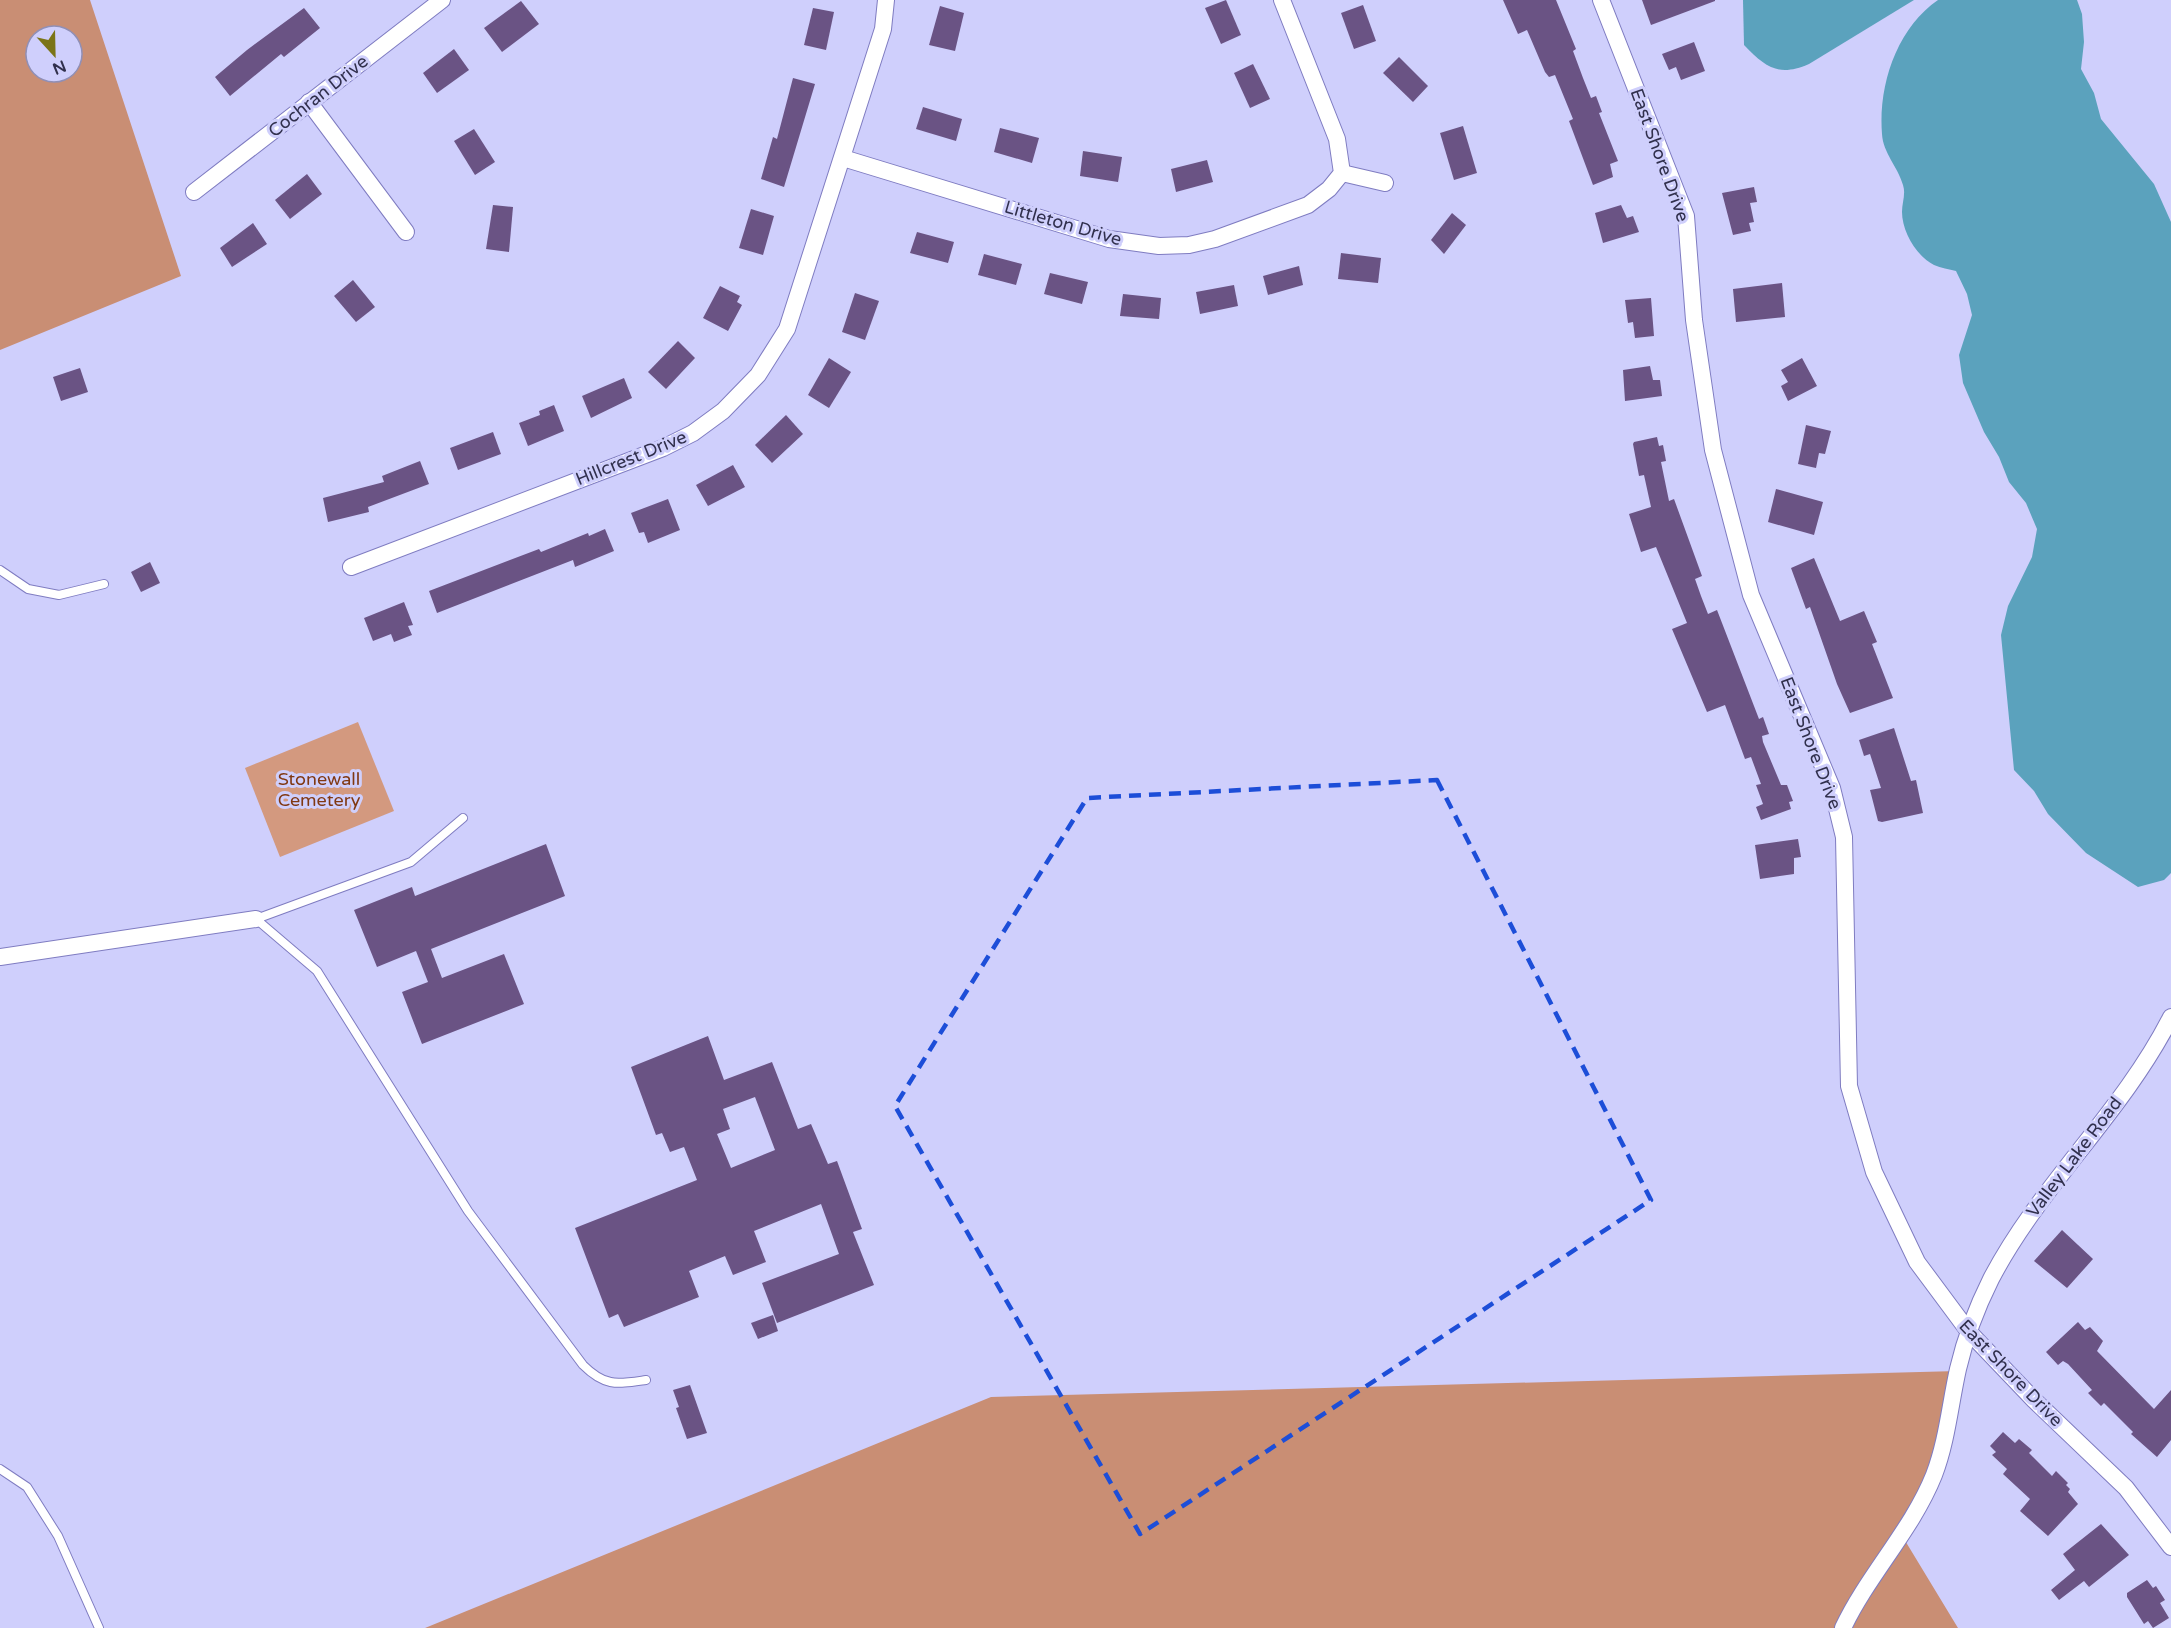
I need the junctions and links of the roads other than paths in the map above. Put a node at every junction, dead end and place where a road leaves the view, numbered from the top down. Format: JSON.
{"nodes":[{"id":1,"x":442,"y":0,"type":"edge"},
{"id":2,"x":886,"y":0,"type":"edge"},
{"id":3,"x":1282,"y":0,"type":"edge"},
{"id":4,"x":1601,"y":0,"type":"edge"},
{"id":5,"x":309,"y":102,"type":"junction"},
{"id":6,"x":843,"y":158,"type":"junction"},
{"id":7,"x":1342,"y":172,"type":"junction"},
{"id":8,"x":1385,"y":183,"type":"dead end"},
{"id":9,"x":194,"y":192,"type":"dead end"},
{"id":10,"x":406,"y":232,"type":"dead end"},
{"id":11,"x":351,"y":567,"type":"dead end"},
{"id":12,"x":0,"y":570,"type":"edge"},
{"id":13,"x":104,"y":584,"type":"dead end"},
{"id":14,"x":463,"y":818,"type":"dead end"},
{"id":15,"x":256,"y":919,"type":"junction"},
{"id":16,"x":0,"y":957,"type":"edge"},
{"id":17,"x":2171,"y":1017,"type":"edge"},
{"id":18,"x":1969,"y":1332,"type":"junction"},
{"id":19,"x":646,"y":1380,"type":"dead end"},
{"id":20,"x":0,"y":1469,"type":"edge"},
{"id":21,"x":2171,"y":1547,"type":"edge"},
{"id":22,"x":99,"y":1628,"type":"edge"},
{"id":23,"x":1843,"y":1628,"type":"edge"}],
"edges":[{"from":1,"to":5,"type":"street","name":"Cochran Drive"},
{"from":2,"to":6,"type":"street","name":"Hillcrest Drive"},
{"from":3,"to":7,"type":"street"},
{"from":4,"to":18,"type":"street","name":"East Shore Drive"},
{"from":5,"to":9,"type":"street","name":"Cochran Drive"},
{"from":5,"to":10,"type":"street"},
{"from":6,"to":7,"type":"street","name":"Littleton Drive"},
{"from":6,"to":11,"type":"street","name":"Hillcrest Drive"},
{"from":7,"to":8,"type":"street"},
{"from":12,"to":13,"type":"lane"},
{"from":14,"to":15,"type":"lane"},
{"from":15,"to":16,"type":"street"},
{"from":15,"to":19,"type":"lane"},
{"from":17,"to":18,"type":"street","name":"Valley Lake Road"},
{"from":18,"to":21,"type":"street","name":"East Shore Drive"},
{"from":18,"to":23,"type":"street","name":"Valley Lake Road"},
{"from":20,"to":22,"type":"lane"}]}
